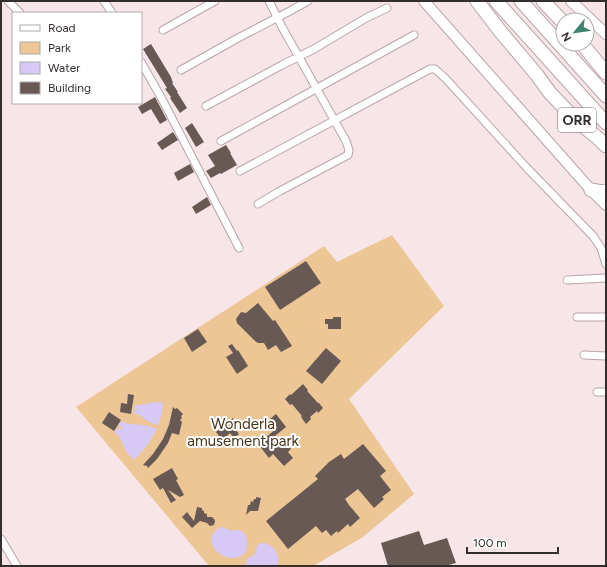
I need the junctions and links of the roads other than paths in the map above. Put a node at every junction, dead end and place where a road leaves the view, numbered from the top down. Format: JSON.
{"nodes":[{"id":1,"x":8,"y":1,"type":"edge"},
{"id":2,"x":104,"y":1,"type":"edge"},
{"id":3,"x":214,"y":1,"type":"edge"},
{"id":4,"x":268,"y":1,"type":"edge"},
{"id":5,"x":308,"y":1,"type":"edge"},
{"id":6,"x":424,"y":1,"type":"edge"},
{"id":7,"x":477,"y":1,"type":"edge"},
{"id":8,"x":496,"y":1,"type":"edge"},
{"id":9,"x":521,"y":1,"type":"edge"},
{"id":10,"x":543,"y":1,"type":"edge"},
{"id":11,"x":571,"y":1,"type":"edge"},
{"id":12,"x":387,"y":8,"type":"dead end"},
{"id":13,"x":19,"y":12,"type":"edge"},
{"id":14,"x":111,"y":12,"type":"edge"},
{"id":15,"x":555,"y":14,"type":"edge"},
{"id":16,"x":277,"y":18,"type":"junction"},
{"id":17,"x":163,"y":30,"type":"dead end"},
{"id":18,"x":606,"y":34,"type":"edge"},
{"id":19,"x":414,"y":35,"type":"dead end"},
{"id":20,"x":589,"y":52,"type":"edge"},
{"id":21,"x":299,"y":56,"type":"junction"},
{"id":22,"x":142,"y":64,"type":"edge"},
{"id":23,"x":181,"y":70,"type":"dead end"},
{"id":24,"x":606,"y":73,"type":"edge"},
{"id":25,"x":317,"y":90,"type":"junction"},
{"id":26,"x":606,"y":96,"type":"edge"},
{"id":27,"x":206,"y":106,"type":"dead end"},
{"id":28,"x":334,"y":121,"type":"junction"},
{"id":29,"x":606,"y":123,"type":"edge"},
{"id":30,"x":221,"y":141,"type":"dead end"},
{"id":31,"x":606,"y":146,"type":"edge"},
{"id":32,"x":240,"y":171,"type":"dead end"},
{"id":33,"x":591,"y":190,"type":"junction"},
{"id":34,"x":606,"y":191,"type":"edge"},
{"id":35,"x":258,"y":204,"type":"dead end"},
{"id":36,"x":606,"y":205,"type":"edge"},
{"id":37,"x":239,"y":248,"type":"dead end"},
{"id":38,"x":606,"y":264,"type":"edge"},
{"id":39,"x":606,"y":278,"type":"edge"},
{"id":40,"x":567,"y":280,"type":"dead end"},
{"id":41,"x":577,"y":317,"type":"dead end"},
{"id":42,"x":606,"y":317,"type":"edge"},
{"id":43,"x":584,"y":355,"type":"dead end"},
{"id":44,"x":606,"y":356,"type":"edge"},
{"id":45,"x":597,"y":392,"type":"dead end"},
{"id":46,"x":606,"y":392,"type":"edge"},
{"id":47,"x":1,"y":539,"type":"edge"},
{"id":48,"x":17,"y":566,"type":"edge"}],
"edges":[{"from":1,"to":13,"type":"street"},
{"from":2,"to":14,"type":"street"},
{"from":3,"to":17,"type":"street"},
{"from":4,"to":16,"type":"street"},
{"from":5,"to":16,"type":"street"},
{"from":6,"to":33,"type":"main road"},
{"from":7,"to":31,"type":"highway","number":"ORR"},
{"from":8,"to":29,"type":"highway","number":"ORR"},
{"from":9,"to":26,"type":"highway","number":"ORR"},
{"from":10,"to":15,"type":"highway"},
{"from":11,"to":18,"type":"main road"},
{"from":12,"to":21,"type":"street"},
{"from":16,"to":21,"type":"street"},
{"from":16,"to":23,"type":"street"},
{"from":19,"to":25,"type":"street"},
{"from":20,"to":24,"type":"highway"},
{"from":21,"to":25,"type":"street"},
{"from":21,"to":27,"type":"street"},
{"from":22,"to":37,"type":"street"},
{"from":25,"to":28,"type":"street"},
{"from":25,"to":30,"type":"street"},
{"from":28,"to":32,"type":"street"},
{"from":28,"to":35,"type":"street"},
{"from":28,"to":38,"type":"street"},
{"from":33,"to":34,"type":"highway"},
{"from":33,"to":36,"type":"main road"},
{"from":39,"to":40,"type":"street"},
{"from":41,"to":42,"type":"street"},
{"from":43,"to":44,"type":"street"},
{"from":45,"to":46,"type":"street"},
{"from":47,"to":48,"type":"street"}]}
